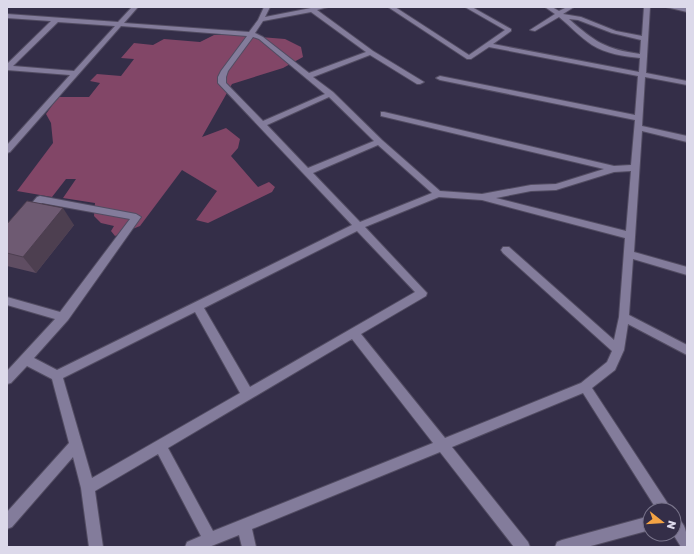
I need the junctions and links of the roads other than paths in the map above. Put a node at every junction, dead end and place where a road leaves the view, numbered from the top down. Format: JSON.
{"nodes":[{"id":1,"x":134,"y":7,"type":"edge"},
{"id":2,"x":267,"y":7,"type":"edge"},
{"id":3,"x":325,"y":7,"type":"edge"},
{"id":4,"x":391,"y":7,"type":"edge"},
{"id":5,"x":468,"y":7,"type":"edge"},
{"id":6,"x":548,"y":7,"type":"edge"},
{"id":7,"x":571,"y":7,"type":"edge"},
{"id":8,"x":647,"y":7,"type":"edge"},
{"id":9,"x":669,"y":7,"type":"edge"},
{"id":10,"x":313,"y":10,"type":"junction"},
{"id":11,"x":687,"y":10,"type":"edge"},
{"id":12,"x":559,"y":13,"type":"junction"},
{"id":13,"x":7,"y":16,"type":"edge"},
{"id":14,"x":566,"y":17,"type":"junction"},
{"id":15,"x":56,"y":20,"type":"junction"},
{"id":16,"x":262,"y":20,"type":"junction"},
{"id":17,"x":118,"y":24,"type":"junction"},
{"id":18,"x":574,"y":26,"type":"junction"},
{"id":19,"x":533,"y":30,"type":"dead end"},
{"id":20,"x":614,"y":32,"type":"junction"},
{"id":21,"x":252,"y":34,"type":"junction"},
{"id":22,"x":644,"y":39,"type":"junction"},
{"id":23,"x":488,"y":45,"type":"junction"},
{"id":24,"x":371,"y":52,"type":"junction"},
{"id":25,"x":643,"y":56,"type":"junction"},
{"id":26,"x":7,"y":68,"type":"edge"},
{"id":27,"x":75,"y":73,"type":"junction"},
{"id":28,"x":642,"y":74,"type":"junction"},
{"id":29,"x":308,"y":76,"type":"junction"},
{"id":30,"x":440,"y":78,"type":"dead end"},
{"id":31,"x":420,"y":82,"type":"dead end"},
{"id":32,"x":687,"y":83,"type":"edge"},
{"id":33,"x":330,"y":94,"type":"junction"},
{"id":34,"x":384,"y":114,"type":"dead end"},
{"id":35,"x":639,"y":118,"type":"junction"},
{"id":36,"x":261,"y":124,"type":"junction"},
{"id":37,"x":638,"y":128,"type":"junction"},
{"id":38,"x":687,"y":139,"type":"edge"},
{"id":39,"x":10,"y":141,"type":"edge"},
{"id":40,"x":379,"y":142,"type":"junction"},
{"id":41,"x":7,"y":150,"type":"edge"},
{"id":42,"x":635,"y":168,"type":"junction"},
{"id":43,"x":614,"y":169,"type":"junction"},
{"id":44,"x":306,"y":172,"type":"junction"},
{"id":45,"x":438,"y":194,"type":"junction"},
{"id":46,"x":482,"y":197,"type":"junction"},
{"id":47,"x":21,"y":221,"type":"edge"},
{"id":48,"x":358,"y":226,"type":"junction"},
{"id":49,"x":630,"y":236,"type":"junction"},
{"id":50,"x":506,"y":250,"type":"dead end"},
{"id":51,"x":629,"y":254,"type":"junction"},
{"id":52,"x":687,"y":270,"type":"edge"},
{"id":53,"x":7,"y":301,"type":"edge"},
{"id":54,"x":197,"y":306,"type":"junction"},
{"id":55,"x":64,"y":317,"type":"junction"},
{"id":56,"x":624,"y":317,"type":"junction"},
{"id":57,"x":354,"y":333,"type":"junction"},
{"id":58,"x":618,"y":350,"type":"junction"},
{"id":59,"x":687,"y":350,"type":"edge"},
{"id":60,"x":27,"y":360,"type":"junction"},
{"id":61,"x":57,"y":376,"type":"junction"},
{"id":62,"x":7,"y":379,"type":"edge"},
{"id":63,"x":585,"y":387,"type":"junction"},
{"id":64,"x":248,"y":395,"type":"junction"},
{"id":65,"x":76,"y":445,"type":"junction"},
{"id":66,"x":442,"y":445,"type":"junction"},
{"id":67,"x":160,"y":446,"type":"junction"},
{"id":68,"x":88,"y":488,"type":"junction"},
{"id":69,"x":660,"y":502,"type":"edge"},
{"id":70,"x":7,"y":522,"type":"edge"},
{"id":71,"x":642,"y":525,"type":"edge"},
{"id":72,"x":244,"y":526,"type":"junction"},
{"id":73,"x":210,"y":539,"type":"junction"},
{"id":74,"x":96,"y":547,"type":"edge"},
{"id":75,"x":192,"y":547,"type":"edge"},
{"id":76,"x":249,"y":547,"type":"edge"},
{"id":77,"x":523,"y":547,"type":"edge"},
{"id":78,"x":562,"y":547,"type":"edge"}],
"edges":[{"from":1,"to":17,"type":"street"},
{"from":2,"to":16,"type":"street"},
{"from":3,"to":10,"type":"street"},
{"from":4,"to":23,"type":"street"},
{"from":5,"to":23,"type":"street"},
{"from":6,"to":12,"type":"street"},
{"from":7,"to":12,"type":"street"},
{"from":8,"to":22,"type":"street"},
{"from":9,"to":11,"type":"street"},
{"from":10,"to":16,"type":"street"},
{"from":10,"to":24,"type":"street"},
{"from":12,"to":14,"type":"street"},
{"from":12,"to":19,"type":"street"},
{"from":13,"to":15,"type":"street"},
{"from":14,"to":18,"type":"street"},
{"from":14,"to":20,"type":"street"},
{"from":15,"to":17,"type":"street"},
{"from":15,"to":26,"type":"street"},
{"from":16,"to":21,"type":"street"},
{"from":17,"to":21,"type":"street"},
{"from":17,"to":27,"type":"street"},
{"from":18,"to":20,"type":"street"},
{"from":18,"to":25,"type":"street"},
{"from":20,"to":22,"type":"street"},
{"from":21,"to":29,"type":"street"},
{"from":21,"to":36,"type":"street"},
{"from":22,"to":25,"type":"street"},
{"from":23,"to":28,"type":"street"},
{"from":24,"to":29,"type":"street"},
{"from":24,"to":31,"type":"street"},
{"from":25,"to":28,"type":"street"},
{"from":26,"to":27,"type":"street"},
{"from":27,"to":39,"type":"street"},
{"from":28,"to":32,"type":"street"},
{"from":28,"to":35,"type":"street"},
{"from":29,"to":33,"type":"street"},
{"from":30,"to":35,"type":"street"},
{"from":33,"to":36,"type":"street"},
{"from":33,"to":40,"type":"street"},
{"from":34,"to":43,"type":"street"},
{"from":35,"to":37,"type":"street"},
{"from":36,"to":44,"type":"street"},
{"from":37,"to":38,"type":"street"},
{"from":37,"to":42,"type":"street"},
{"from":39,"to":41,"type":"street"},
{"from":40,"to":44,"type":"street"},
{"from":40,"to":45,"type":"street"},
{"from":42,"to":43,"type":"street"},
{"from":42,"to":49,"type":"street"},
{"from":43,"to":46,"type":"street"},
{"from":44,"to":48,"type":"street"},
{"from":45,"to":46,"type":"street"},
{"from":45,"to":48,"type":"street"},
{"from":46,"to":49,"type":"street"},
{"from":47,"to":55,"type":"street"},
{"from":48,"to":54,"type":"street"},
{"from":48,"to":57,"type":"street"},
{"from":49,"to":51,"type":"street"},
{"from":50,"to":58,"type":"street"},
{"from":51,"to":52,"type":"street"},
{"from":51,"to":56,"type":"street"},
{"from":53,"to":55,"type":"street"},
{"from":54,"to":61,"type":"street"},
{"from":54,"to":64,"type":"street"},
{"from":55,"to":60,"type":"street"},
{"from":56,"to":58,"type":"street"},
{"from":56,"to":59,"type":"street"},
{"from":57,"to":64,"type":"street"},
{"from":57,"to":66,"type":"street"},
{"from":58,"to":63,"type":"street"},
{"from":60,"to":61,"type":"street"},
{"from":60,"to":62,"type":"street"},
{"from":61,"to":65,"type":"street"},
{"from":63,"to":66,"type":"street"},
{"from":63,"to":69,"type":"street"},
{"from":64,"to":67,"type":"street"},
{"from":65,"to":68,"type":"street"},
{"from":65,"to":70,"type":"street"},
{"from":66,"to":72,"type":"street"},
{"from":66,"to":77,"type":"street"},
{"from":67,"to":68,"type":"street"},
{"from":67,"to":73,"type":"street"},
{"from":68,"to":74,"type":"street"},
{"from":71,"to":78,"type":"street"},
{"from":72,"to":73,"type":"street"},
{"from":72,"to":76,"type":"street"},
{"from":73,"to":75,"type":"street"}]}
